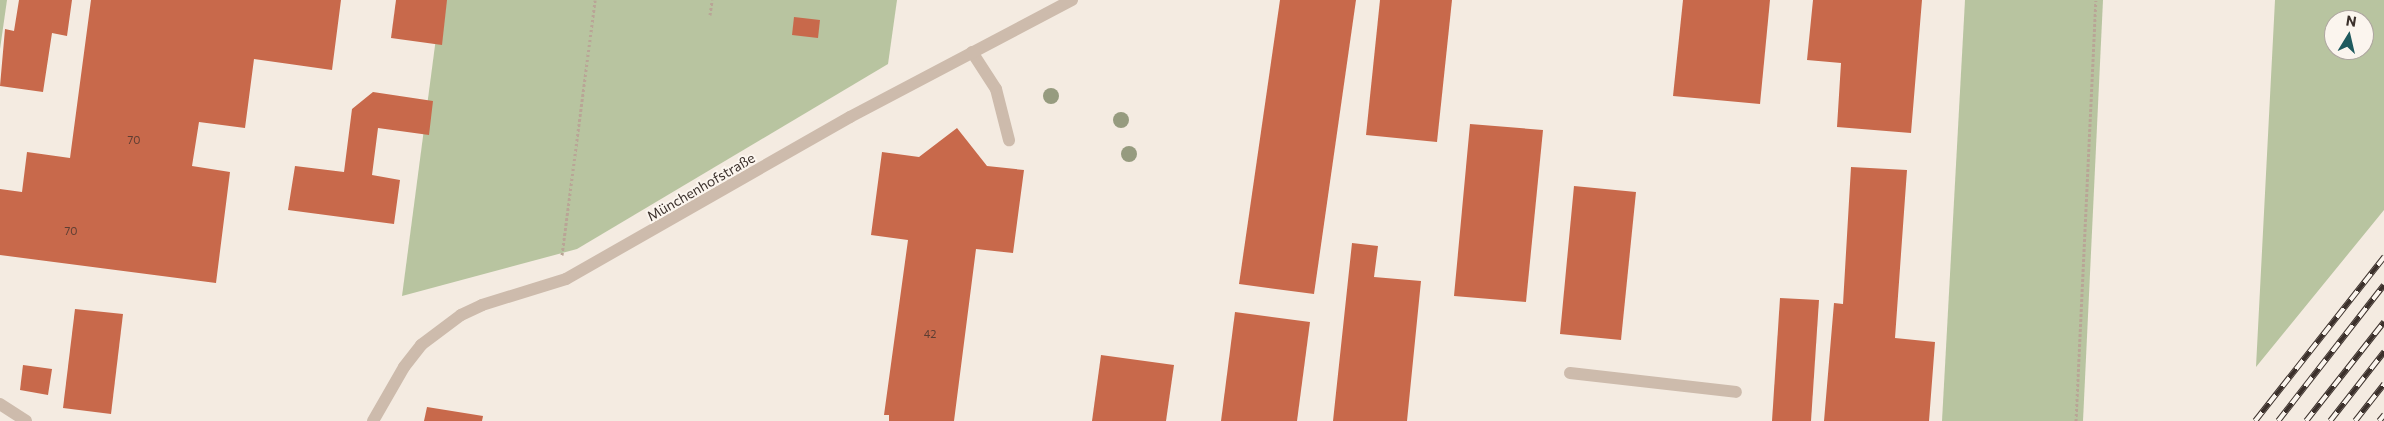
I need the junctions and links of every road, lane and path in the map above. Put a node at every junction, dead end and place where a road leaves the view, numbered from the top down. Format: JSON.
{"nodes":[{"id":1,"x":595,"y":0,"type":"edge"},
{"id":2,"x":712,"y":0,"type":"edge"},
{"id":3,"x":1072,"y":0,"type":"edge"},
{"id":4,"x":2096,"y":0,"type":"edge"},
{"id":5,"x":710,"y":15,"type":"dead end"},
{"id":6,"x":972,"y":52,"type":"junction"},
{"id":7,"x":1009,"y":140,"type":"dead end"},
{"id":8,"x":559,"y":282,"type":"junction"},
{"id":9,"x":1570,"y":373,"type":"dead end"},
{"id":10,"x":1736,"y":392,"type":"dead end"},
{"id":11,"x":0,"y":404,"type":"edge"},
{"id":12,"x":26,"y":421,"type":"edge"},
{"id":13,"x":373,"y":421,"type":"edge"},
{"id":14,"x":2076,"y":421,"type":"edge"}],
"edges":[{"from":1,"to":8,"type":"path"},
{"from":2,"to":5,"type":"path"},
{"from":3,"to":6,"type":"street","name":"Münchenhofstraße"},
{"from":4,"to":14,"type":"path"},
{"from":6,"to":7,"type":"street"},
{"from":6,"to":8,"type":"street","name":"Münchenhofstraße"},
{"from":8,"to":13,"type":"street","name":"Münchenhofstraße"},
{"from":9,"to":10,"type":"street"},
{"from":11,"to":12,"type":"street"}]}
